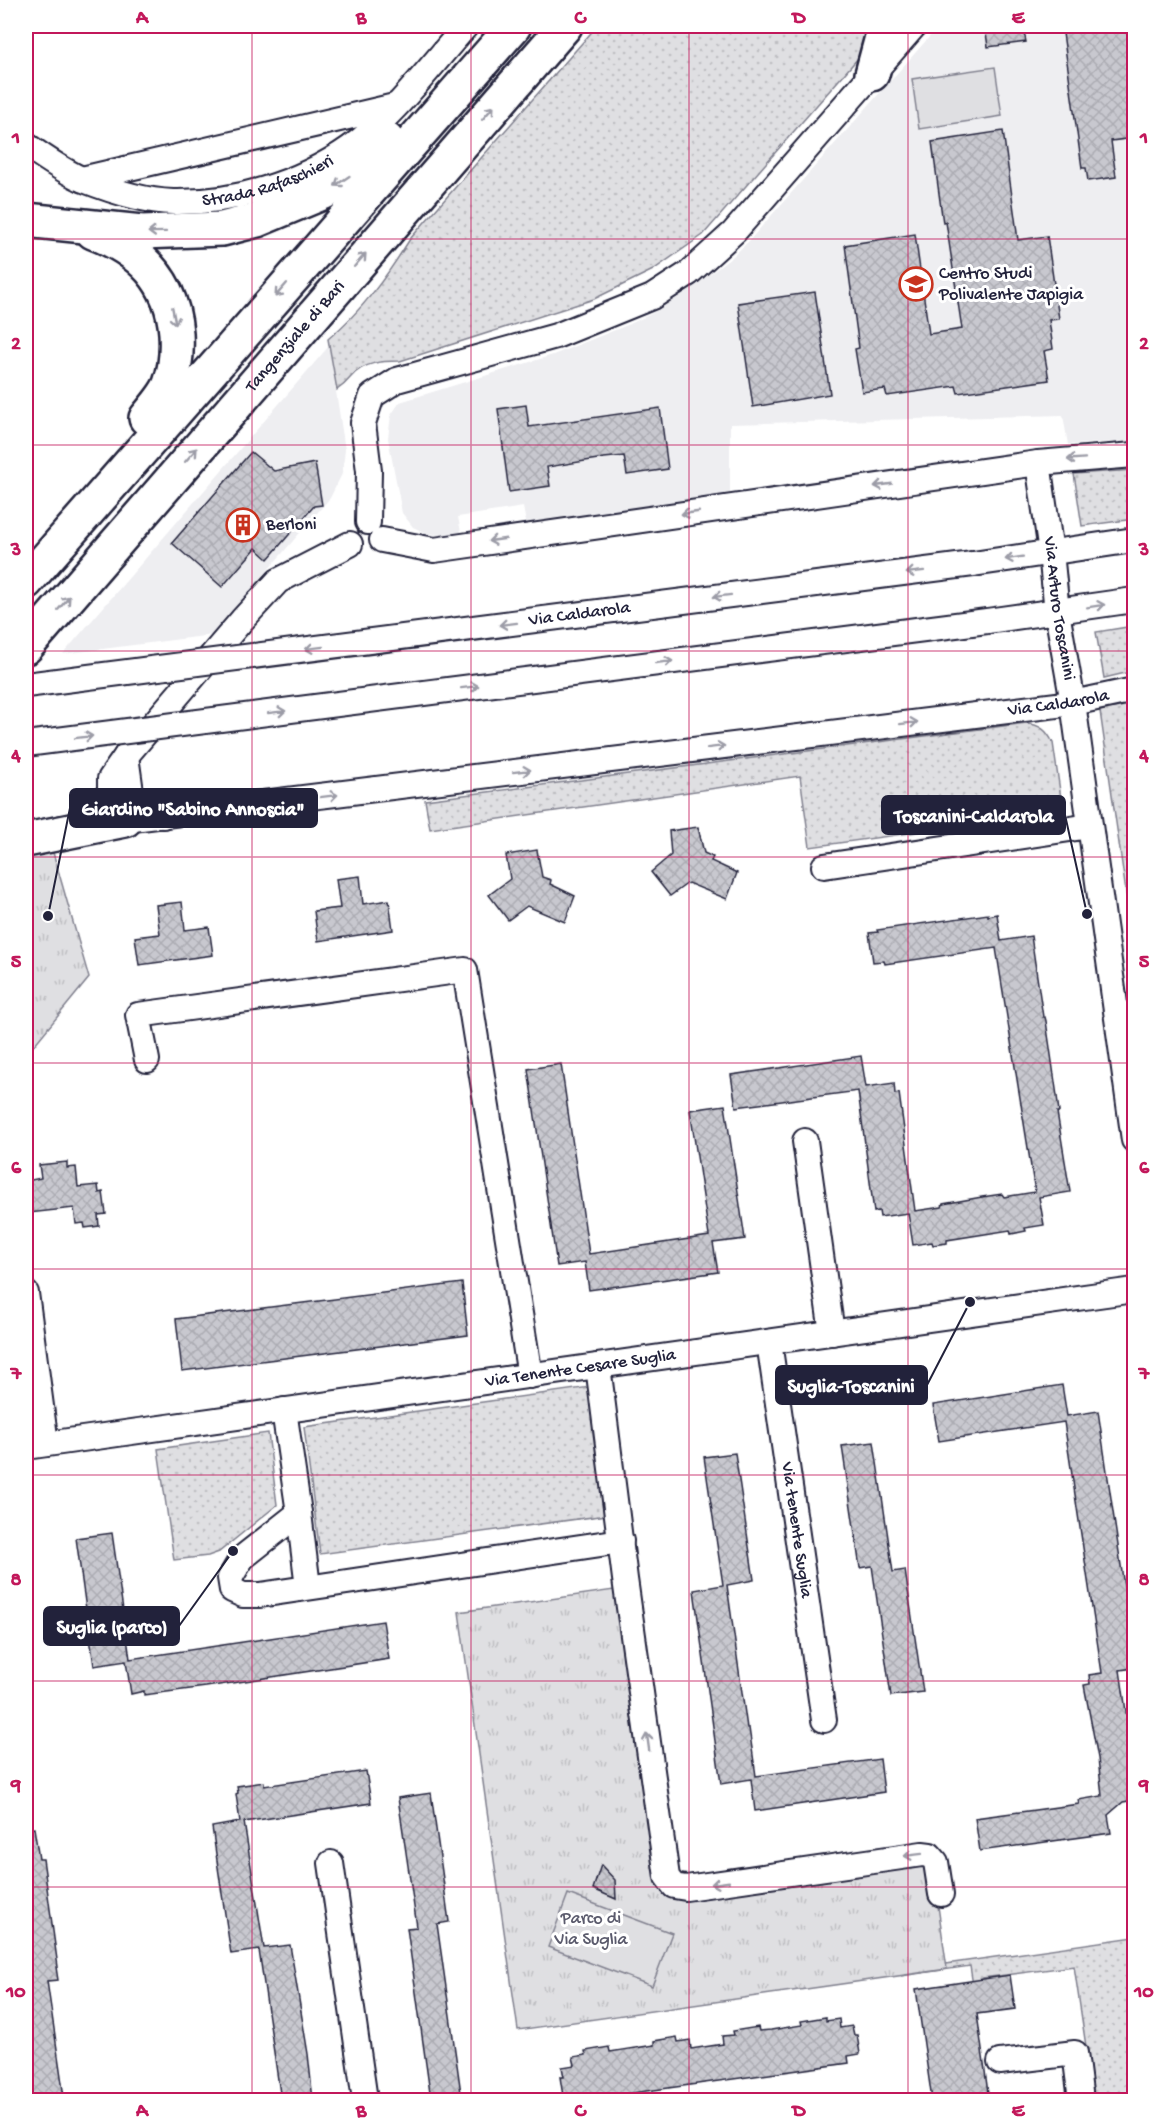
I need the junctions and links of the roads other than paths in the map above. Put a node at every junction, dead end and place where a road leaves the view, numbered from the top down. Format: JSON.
{"nodes":[{"id":1,"x":466,"y":26,"type":"edge"},
{"id":2,"x":565,"y":26,"type":"edge"},
{"id":3,"x":579,"y":26,"type":"edge"},
{"id":4,"x":885,"y":26,"type":"edge"},
{"id":5,"x":914,"y":26,"type":"edge"},
{"id":6,"x":505,"y":36,"type":"edge"},
{"id":7,"x":524,"y":72,"type":"junction"},
{"id":8,"x":872,"y":74,"type":"junction"},
{"id":9,"x":395,"y":106,"type":"junction"},
{"id":10,"x":26,"y":145,"type":"edge"},
{"id":11,"x":82,"y":179,"type":"junction"},
{"id":12,"x":26,"y":220,"type":"edge"},
{"id":13,"x":74,"y":225,"type":"junction"},
{"id":14,"x":1134,"y":455,"type":"edge"},
{"id":15,"x":1038,"y":463,"type":"junction"},
{"id":16,"x":70,"y":530,"type":"junction"},
{"id":17,"x":375,"y":531,"type":"junction"},
{"id":18,"x":1134,"y":540,"type":"edge"},
{"id":19,"x":1051,"y":552,"type":"junction"},
{"id":20,"x":26,"y":582,"type":"edge"},
{"id":21,"x":1134,"y":600,"type":"edge"},
{"id":22,"x":1057,"y":612,"type":"junction"},
{"id":23,"x":26,"y":647,"type":"edge"},
{"id":24,"x":26,"y":685,"type":"edge"},
{"id":25,"x":1134,"y":690,"type":"edge"},
{"id":26,"x":1073,"y":703,"type":"junction"},
{"id":27,"x":26,"y":744,"type":"edge"},
{"id":28,"x":126,"y":756,"type":"junction"},
{"id":29,"x":165,"y":816,"type":"junction"},
{"id":30,"x":125,"y":820,"type":"junction"},
{"id":31,"x":1089,"y":826,"type":"junction"},
{"id":32,"x":26,"y":840,"type":"edge"},
{"id":33,"x":824,"y":866,"type":"dead end"},
{"id":34,"x":147,"y":1060,"type":"dead end"},
{"id":35,"x":1134,"y":1140,"type":"edge"},
{"id":36,"x":805,"y":1141,"type":"dead end"},
{"id":37,"x":1134,"y":1290,"type":"edge"},
{"id":38,"x":26,"y":1293,"type":"edge"},
{"id":39,"x":832,"y":1334,"type":"junction"},
{"id":40,"x":770,"y":1342,"type":"junction"},
{"id":41,"x":598,"y":1366,"type":"junction"},
{"id":42,"x":530,"y":1376,"type":"junction"},
{"id":43,"x":284,"y":1410,"type":"junction"},
{"id":44,"x":36,"y":1446,"type":"edge"},
{"id":45,"x":299,"y":1512,"type":"junction"},
{"id":46,"x":621,"y":1540,"type":"junction"},
{"id":47,"x":308,"y":1587,"type":"junction"},
{"id":48,"x":824,"y":1720,"type":"dead end"},
{"id":49,"x":332,"y":1863,"type":"dead end"},
{"id":50,"x":941,"y":1894,"type":"dead end"},
{"id":51,"x":1000,"y":2062,"type":"dead end"},
{"id":52,"x":365,"y":2100,"type":"edge"},
{"id":53,"x":1081,"y":2100,"type":"edge"}],
"edges":[{"from":1,"to":9,"type":"street","name":"Strada Rafaschieri"},
{"from":2,"to":7,"type":"highway","name":"Tangenziale di Bari"},
{"from":3,"to":7,"type":"highway"},
{"from":4,"to":8,"type":"highway"},
{"from":5,"to":8,"type":"street"},
{"from":6,"to":13,"type":"highway","one_way":true},
{"from":6,"to":16,"type":"highway","one_way":true},
{"from":23,"to":7,"type":"highway","name":"Tangenziale di Bari","one_way":true},
{"from":8,"to":17,"type":"street"},
{"from":9,"to":11,"type":"street"},
{"from":9,"to":11,"type":"street","name":"Strada Rafaschieri"},
{"from":10,"to":11,"type":"street","name":"Strada Rafaschieri"},
{"from":12,"to":13,"type":"highway"},
{"from":13,"to":16,"type":"highway","one_way":true},
{"from":14,"to":15,"type":"street","one_way":true},
{"from":15,"to":17,"type":"street","one_way":true},
{"from":15,"to":19,"type":"street","name":"Via Arturo Toscanini"},
{"from":16,"to":20,"type":"highway"},
{"from":17,"to":28,"type":"street"},
{"from":18,"to":19,"type":"street","name":"Via Caldarola"},
{"from":19,"to":22,"type":"street","name":"Via Arturo Toscanini"},
{"from":19,"to":24,"type":"street","name":"Via Caldarola","one_way":true,"bridge":true},
{"from":22,"to":21,"type":"street","one_way":true},
{"from":22,"to":26,"type":"street","name":"Via Arturo Toscanini"},
{"from":27,"to":22,"type":"street","one_way":true,"bridge":true},
{"from":25,"to":26,"type":"street","name":"Via Caldarola"},
{"from":29,"to":26,"type":"street","name":"Via Caldarola","one_way":true},
{"from":26,"to":31,"type":"street","name":"Via Arturo Toscanini"},
{"from":28,"to":29,"type":"street"},
{"from":28,"to":30,"type":"street"},
{"from":29,"to":30,"type":"street","name":"Via Caldarola"},
{"from":30,"to":32,"type":"highway"},
{"from":31,"to":33,"type":"street"},
{"from":31,"to":35,"type":"street","name":"Via Arturo Toscanini"},
{"from":34,"to":42,"type":"street"},
{"from":36,"to":39,"type":"street"},
{"from":37,"to":39,"type":"street","name":"Via Tenente Cesare Suglia"},
{"from":38,"to":44,"type":"street"},
{"from":39,"to":40,"type":"street","name":"Via Tenente Cesare Suglia"},
{"from":40,"to":41,"type":"street","name":"Via Tenente Cesare Suglia"},
{"from":40,"to":48,"type":"street","name":"Via tenente Suglia"},
{"from":41,"to":42,"type":"street","name":"Via Tenente Cesare Suglia"},
{"from":41,"to":46,"type":"street"},
{"from":42,"to":43,"type":"street","name":"Via Tenente Cesare Suglia"},
{"from":43,"to":44,"type":"street","name":"Via Tenente Cesare Suglia"},
{"from":43,"to":45,"type":"street"},
{"from":45,"to":47,"type":"street"},
{"from":45,"to":47,"type":"street"},
{"from":46,"to":47,"type":"street"},
{"from":50,"to":46,"type":"street","one_way":true},
{"from":49,"to":52,"type":"street"},
{"from":51,"to":53,"type":"street"}]}
